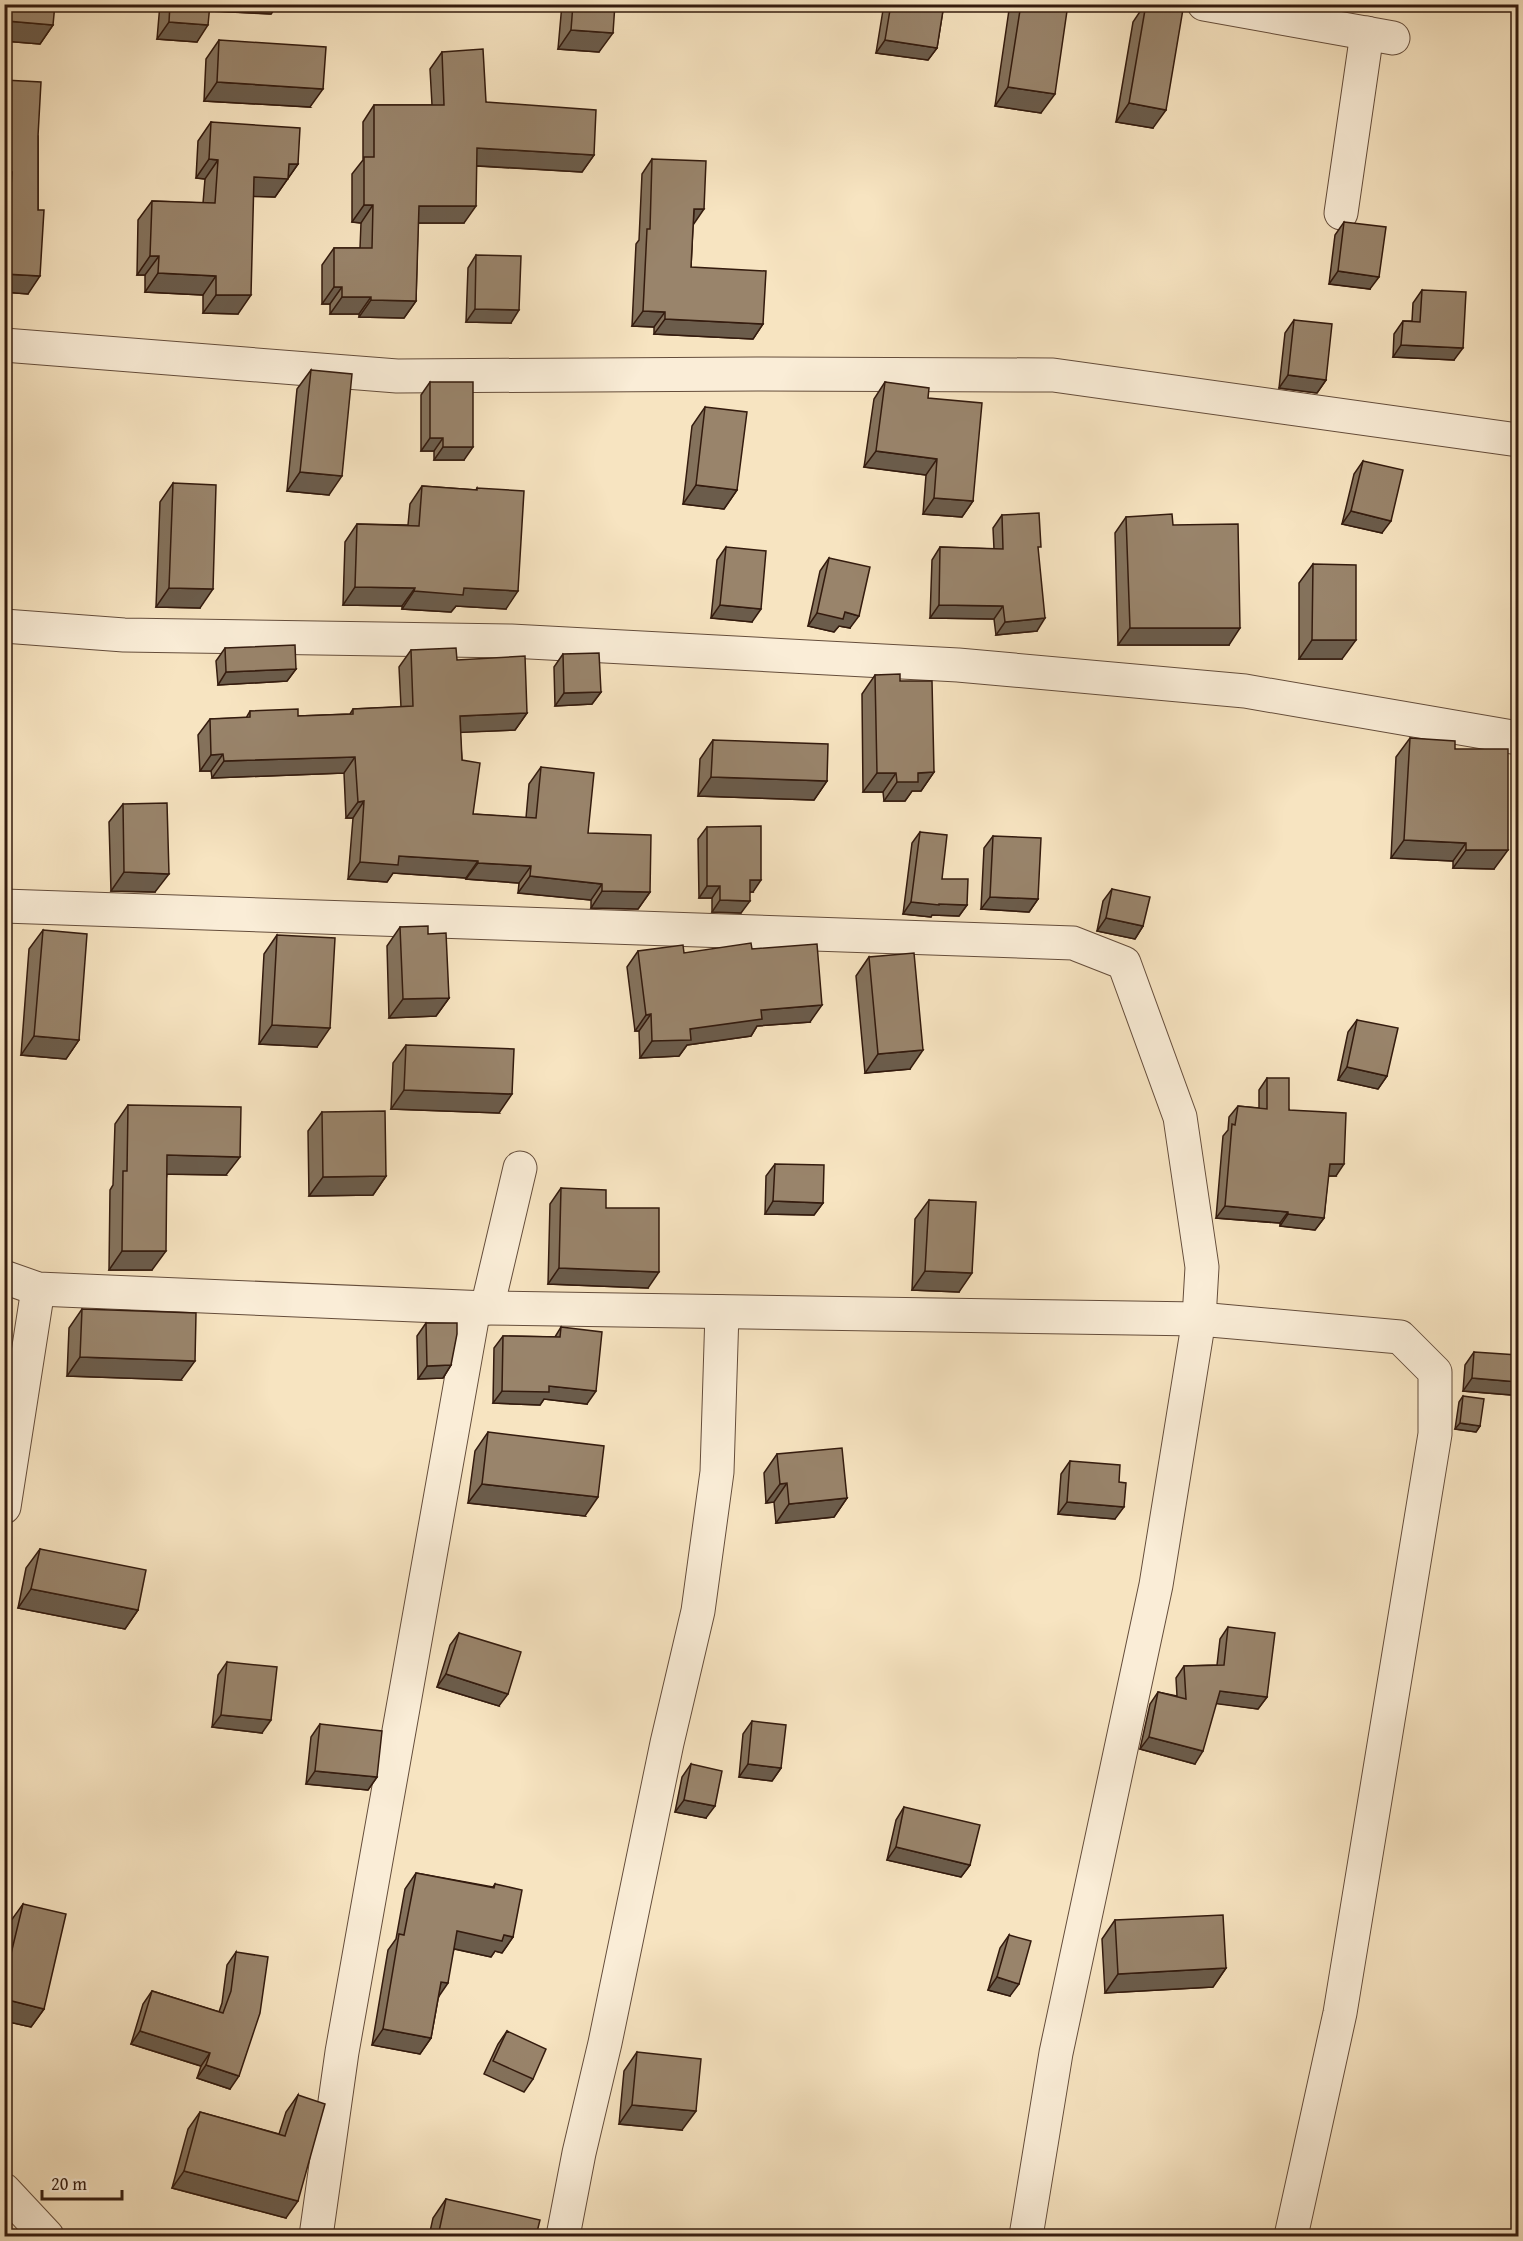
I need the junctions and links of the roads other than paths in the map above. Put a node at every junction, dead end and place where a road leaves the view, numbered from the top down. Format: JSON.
{"nodes":[{"id":1,"x":1204,"y":4,"type":"edge"},
{"id":2,"x":1341,"y":213,"type":"dead end"},
{"id":3,"x":4,"y":345,"type":"edge"},
{"id":4,"x":1518,"y":441,"type":"edge"},
{"id":5,"x":4,"y":626,"type":"edge"},
{"id":6,"x":1518,"y":738,"type":"edge"},
{"id":7,"x":4,"y":906,"type":"edge"},
{"id":8,"x":520,"y":1168,"type":"dead end"},
{"id":9,"x":4,"y":1277,"type":"edge"},
{"id":10,"x":38,"y":1289,"type":"junction"},
{"id":11,"x":481,"y":1308,"type":"junction"},
{"id":12,"x":722,"y":1312,"type":"junction"},
{"id":13,"x":1199,"y":1319,"type":"junction"},
{"id":14,"x":4,"y":1507,"type":"edge"},
{"id":15,"x":4,"y":2190,"type":"edge"},
{"id":16,"x":47,"y":2236,"type":"edge"},
{"id":17,"x":316,"y":2236,"type":"edge"},
{"id":18,"x":563,"y":2236,"type":"edge"},
{"id":19,"x":1026,"y":2236,"type":"edge"},
{"id":20,"x":1291,"y":2236,"type":"edge"}],
"edges":[{"from":1,"to":2,"type":"street"},
{"from":3,"to":4,"type":"street"},
{"from":5,"to":6,"type":"street"},
{"from":7,"to":13,"type":"street"},
{"from":8,"to":11,"type":"street"},
{"from":9,"to":10,"type":"street"},
{"from":10,"to":11,"type":"street"},
{"from":10,"to":14,"type":"street"},
{"from":11,"to":12,"type":"street"},
{"from":11,"to":17,"type":"street"},
{"from":12,"to":13,"type":"street"},
{"from":12,"to":18,"type":"street"},
{"from":13,"to":19,"type":"street"},
{"from":13,"to":20,"type":"street"},
{"from":15,"to":16,"type":"street"}]}
